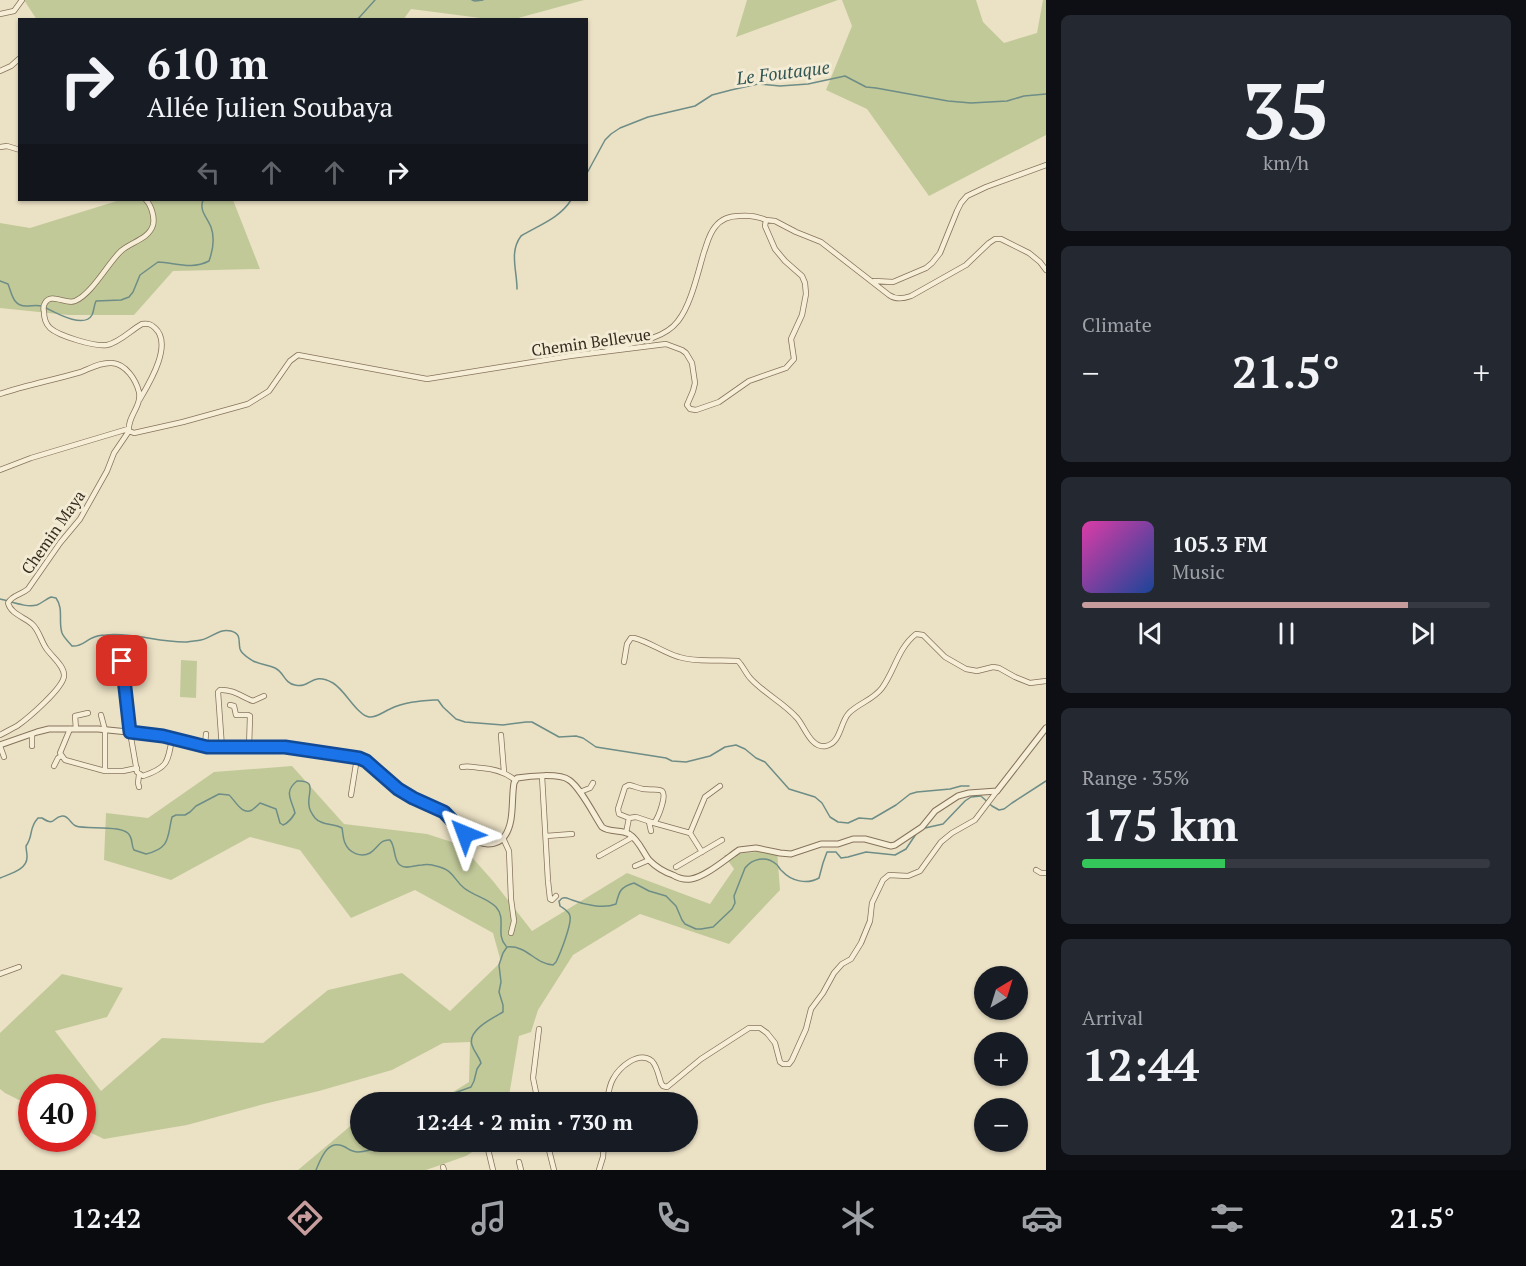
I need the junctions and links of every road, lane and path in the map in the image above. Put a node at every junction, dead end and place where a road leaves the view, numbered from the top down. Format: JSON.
{"nodes":[{"id":1,"x":22,"y":0,"type":"edge"},
{"id":2,"x":0,"y":14,"type":"edge"},
{"id":3,"x":18,"y":60,"type":"edge"},
{"id":4,"x":0,"y":71,"type":"edge"},
{"id":5,"x":0,"y":147,"type":"edge"},
{"id":6,"x":18,"y":150,"type":"edge"},
{"id":7,"x":1046,"y":165,"type":"edge"},
{"id":8,"x":147,"y":201,"type":"edge"},
{"id":9,"x":766,"y":220,"type":"junction"},
{"id":10,"x":1046,"y":270,"type":"edge"},
{"id":11,"x":871,"y":281,"type":"junction"},
{"id":12,"x":583,"y":354,"type":"junction"},
{"id":13,"x":0,"y":394,"type":"edge"},
{"id":14,"x":140,"y":400,"type":"junction"},
{"id":15,"x":128,"y":430,"type":"junction"},
{"id":16,"x":0,"y":470,"type":"edge"},
{"id":17,"x":111,"y":660,"type":"dead end"},
{"id":18,"x":624,"y":662,"type":"dead end"},
{"id":19,"x":1046,"y":681,"type":"edge"},
{"id":20,"x":264,"y":696,"type":"dead end"},
{"id":21,"x":230,"y":705,"type":"dead end"},
{"id":22,"x":88,"y":713,"type":"dead end"},
{"id":23,"x":101,"y":715,"type":"dead end"},
{"id":24,"x":1046,"y":728,"type":"edge"},
{"id":25,"x":73,"y":729,"type":"junction"},
{"id":26,"x":105,"y":730,"type":"junction"},
{"id":27,"x":130,"y":732,"type":"junction"},
{"id":28,"x":32,"y":734,"type":"junction"},
{"id":29,"x":206,"y":734,"type":"dead end"},
{"id":30,"x":0,"y":735,"type":"edge"},
{"id":31,"x":501,"y":735,"type":"dead end"},
{"id":32,"x":172,"y":738,"type":"junction"},
{"id":33,"x":0,"y":746,"type":"edge"},
{"id":34,"x":32,"y":746,"type":"dead end"},
{"id":35,"x":207,"y":747,"type":"junction"},
{"id":36,"x":222,"y":748,"type":"junction"},
{"id":37,"x":249,"y":748,"type":"junction"},
{"id":38,"x":62,"y":756,"type":"junction"},
{"id":39,"x":4,"y":757,"type":"dead end"},
{"id":40,"x":357,"y":758,"type":"junction"},
{"id":41,"x":54,"y":766,"type":"dead end"},
{"id":42,"x":462,"y":767,"type":"dead end"},
{"id":43,"x":137,"y":768,"type":"junction"},
{"id":44,"x":105,"y":771,"type":"junction"},
{"id":45,"x":504,"y":772,"type":"junction"},
{"id":46,"x":140,"y":775,"type":"junction"},
{"id":47,"x":542,"y":776,"type":"junction"},
{"id":48,"x":515,"y":780,"type":"junction"},
{"id":49,"x":593,"y":783,"type":"dead end"},
{"id":50,"x":720,"y":786,"type":"dead end"},
{"id":51,"x":139,"y":787,"type":"dead end"},
{"id":52,"x":997,"y":791,"type":"junction"},
{"id":53,"x":580,"y":792,"type":"junction"},
{"id":54,"x":351,"y":795,"type":"dead end"},
{"id":55,"x":695,"y":795,"type":"dead end"},
{"id":56,"x":703,"y":799,"type":"junction"},
{"id":57,"x":629,"y":818,"type":"junction"},
{"id":58,"x":652,"y":823,"type":"junction"},
{"id":59,"x":651,"y":831,"type":"dead end"},
{"id":60,"x":626,"y":833,"type":"junction"},
{"id":61,"x":690,"y":833,"type":"junction"},
{"id":62,"x":572,"y":834,"type":"dead end"},
{"id":63,"x":546,"y":836,"type":"junction"},
{"id":64,"x":633,"y":837,"type":"junction"},
{"id":65,"x":503,"y":838,"type":"junction"},
{"id":66,"x":722,"y":840,"type":"dead end"},
{"id":67,"x":702,"y":852,"type":"junction"},
{"id":68,"x":599,"y":856,"type":"dead end"},
{"id":69,"x":650,"y":860,"type":"junction"},
{"id":70,"x":635,"y":866,"type":"dead end"},
{"id":71,"x":676,"y":867,"type":"dead end"},
{"id":72,"x":1036,"y":870,"type":"dead end"},
{"id":73,"x":1046,"y":873,"type":"edge"},
{"id":74,"x":556,"y":896,"type":"dead end"},
{"id":75,"x":511,"y":933,"type":"dead end"},
{"id":76,"x":19,"y":967,"type":"dead end"},
{"id":77,"x":0,"y":974,"type":"edge"},
{"id":78,"x":539,"y":1029,"type":"dead end"},
{"id":79,"x":536,"y":1092,"type":"edge"},
{"id":80,"x":609,"y":1092,"type":"edge"},
{"id":81,"x":489,"y":1152,"type":"edge"},
{"id":82,"x":550,"y":1152,"type":"edge"},
{"id":83,"x":603,"y":1152,"type":"edge"},
{"id":84,"x":519,"y":1162,"type":"dead end"},
{"id":85,"x":493,"y":1170,"type":"edge"},
{"id":86,"x":520,"y":1170,"type":"edge"},
{"id":87,"x":554,"y":1170,"type":"edge"},
{"id":88,"x":599,"y":1170,"type":"edge"}],
"edges":[{"from":1,"to":2,"type":"street"},
{"from":3,"to":4,"type":"street"},
{"from":5,"to":6,"type":"street"},
{"from":7,"to":11,"type":"street"},
{"from":8,"to":14,"type":"street"},
{"from":9,"to":11,"type":"street"},
{"from":9,"to":12,"type":"street"},
{"from":9,"to":12,"type":"street","name":"Chemin Bellevue"},
{"from":10,"to":11,"type":"street"},
{"from":12,"to":15,"type":"street","name":"Chemin Bellevue"},
{"from":13,"to":14,"type":"street"},
{"from":14,"to":15,"type":"street"},
{"from":15,"to":16,"type":"street"},
{"from":15,"to":30,"type":"street","name":"Chemin Maya"},
{"from":17,"to":27,"type":"street"},
{"from":18,"to":19,"type":"street"},
{"from":20,"to":36,"type":"street"},
{"from":21,"to":37,"type":"street"},
{"from":22,"to":25,"type":"street"},
{"from":23,"to":26,"type":"street"},
{"from":24,"to":52,"type":"street"},
{"from":25,"to":26,"type":"street"},
{"from":25,"to":28,"type":"street"},
{"from":25,"to":38,"type":"street"},
{"from":26,"to":27,"type":"street"},
{"from":26,"to":44,"type":"street"},
{"from":27,"to":32,"type":"street"},
{"from":27,"to":43,"type":"street"},
{"from":28,"to":33,"type":"street"},
{"from":28,"to":34,"type":"street"},
{"from":29,"to":35,"type":"street"},
{"from":31,"to":45,"type":"street"},
{"from":32,"to":35,"type":"street"},
{"from":32,"to":46,"type":"street"},
{"from":33,"to":39,"type":"street"},
{"from":35,"to":36,"type":"street"},
{"from":36,"to":37,"type":"street"},
{"from":37,"to":40,"type":"street"},
{"from":38,"to":41,"type":"street"},
{"from":38,"to":44,"type":"street"},
{"from":40,"to":54,"type":"street"},
{"from":40,"to":65,"type":"street"},
{"from":42,"to":45,"type":"street"},
{"from":43,"to":44,"type":"street"},
{"from":43,"to":46,"type":"street"},
{"from":45,"to":48,"type":"street"},
{"from":46,"to":51,"type":"street"},
{"from":47,"to":48,"type":"street"},
{"from":47,"to":53,"type":"street"},
{"from":47,"to":63,"type":"street"},
{"from":48,"to":65,"type":"street"},
{"from":49,"to":53,"type":"street"},
{"from":50,"to":56,"type":"street"},
{"from":52,"to":69,"type":"street"},
{"from":52,"to":80,"type":"street"},
{"from":53,"to":60,"type":"street"},
{"from":55,"to":56,"type":"street"},
{"from":56,"to":61,"type":"street"},
{"from":57,"to":58,"type":"street"},
{"from":57,"to":58,"type":"street"},
{"from":57,"to":60,"type":"street"},
{"from":58,"to":59,"type":"street"},
{"from":58,"to":61,"type":"street"},
{"from":60,"to":64,"type":"street"},
{"from":61,"to":67,"type":"street"},
{"from":62,"to":63,"type":"street"},
{"from":63,"to":74,"type":"street"},
{"from":64,"to":68,"type":"street"},
{"from":64,"to":69,"type":"street"},
{"from":65,"to":75,"type":"street"},
{"from":66,"to":67,"type":"street"},
{"from":67,"to":71,"type":"street"},
{"from":69,"to":70,"type":"street"},
{"from":72,"to":73,"type":"street"},
{"from":76,"to":77,"type":"street"},
{"from":78,"to":79,"type":"street"},
{"from":81,"to":85,"type":"street"},
{"from":82,"to":87,"type":"street"},
{"from":83,"to":88,"type":"street"},
{"from":84,"to":86,"type":"street"}]}
